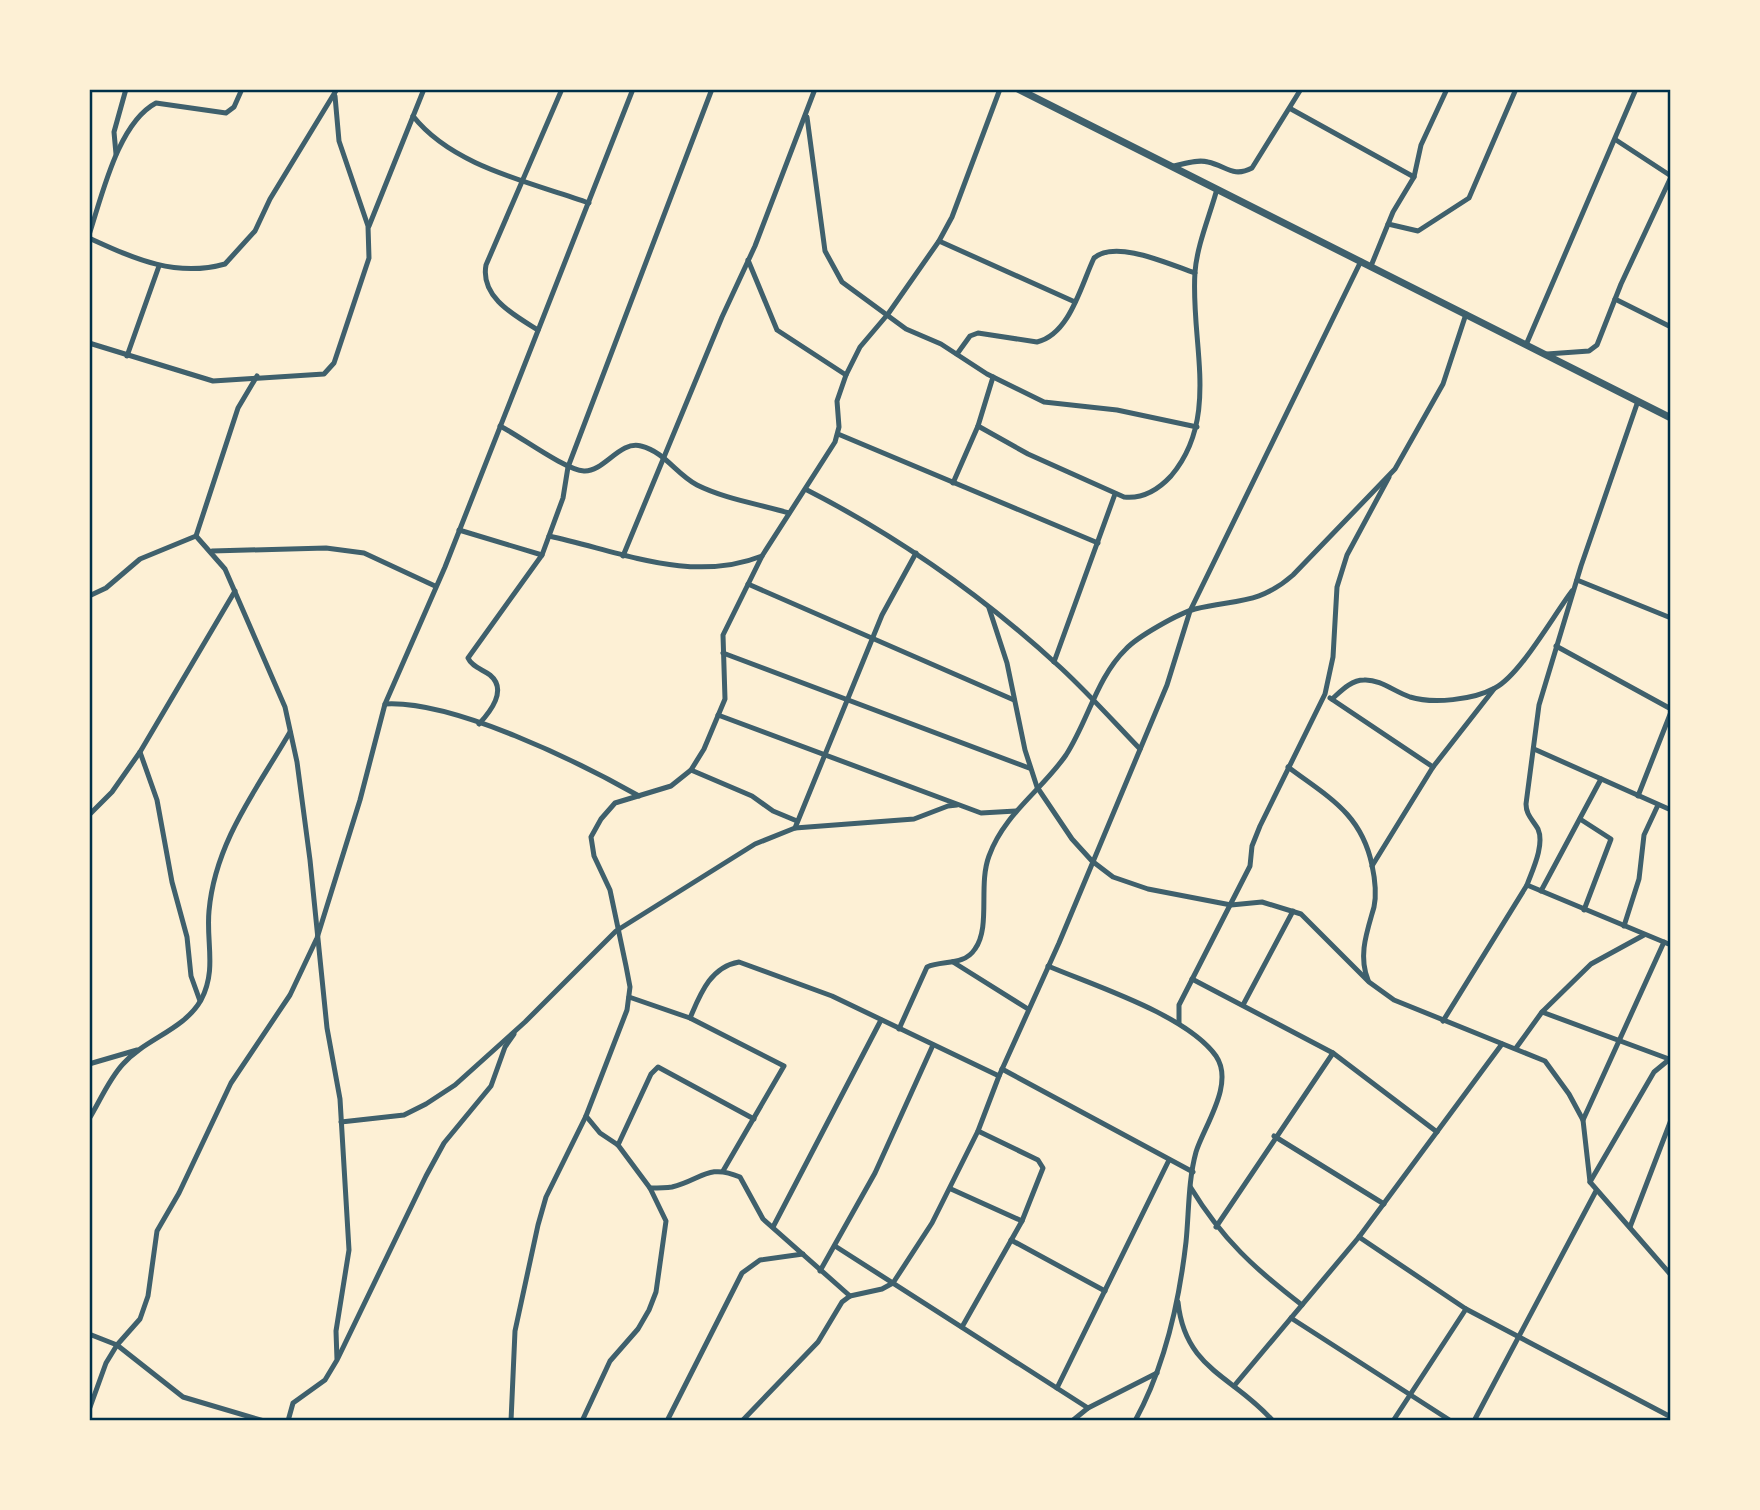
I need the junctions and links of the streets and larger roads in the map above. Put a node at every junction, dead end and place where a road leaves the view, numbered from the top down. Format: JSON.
{"nodes":[{"id":1,"x":126,"y":89,"type":"edge"},
{"id":2,"x":242,"y":89,"type":"edge"},
{"id":3,"x":337,"y":89,"type":"edge"},
{"id":4,"x":424,"y":89,"type":"edge"},
{"id":5,"x":562,"y":89,"type":"edge"},
{"id":6,"x":633,"y":89,"type":"edge"},
{"id":7,"x":712,"y":89,"type":"edge"},
{"id":8,"x":815,"y":89,"type":"edge"},
{"id":9,"x":1000,"y":89,"type":"edge"},
{"id":10,"x":1018,"y":89,"type":"edge"},
{"id":11,"x":1301,"y":89,"type":"edge"},
{"id":12,"x":1447,"y":89,"type":"edge"},
{"id":13,"x":1516,"y":89,"type":"edge"},
{"id":14,"x":1636,"y":89,"type":"edge"},
{"id":15,"x":335,"y":96,"type":"junction"},
{"id":16,"x":1291,"y":109,"type":"junction"},
{"id":17,"x":414,"y":116,"type":"junction"},
{"id":18,"x":807,"y":117,"type":"junction"},
{"id":19,"x":1616,"y":140,"type":"junction"},
{"id":20,"x":116,"y":154,"type":"junction"},
{"id":21,"x":1174,"y":166,"type":"junction"},
{"id":22,"x":1671,"y":176,"type":"edge"},
{"id":23,"x":1414,"y":177,"type":"junction"},
{"id":24,"x":523,"y":179,"type":"junction"},
{"id":25,"x":1217,"y":188,"type":"junction"},
{"id":26,"x":589,"y":203,"type":"junction"},
{"id":27,"x":1388,"y":224,"type":"junction"},
{"id":28,"x":368,"y":226,"type":"junction"},
{"id":29,"x":89,"y":236,"type":"edge"},
{"id":30,"x":939,"y":241,"type":"junction"},
{"id":31,"x":748,"y":260,"type":"junction"},
{"id":32,"x":1361,"y":261,"type":"junction"},
{"id":33,"x":159,"y":266,"type":"junction"},
{"id":34,"x":1371,"y":266,"type":"junction"},
{"id":35,"x":1195,"y":273,"type":"junction"},
{"id":36,"x":1615,"y":299,"type":"junction"},
{"id":37,"x":1074,"y":302,"type":"junction"},
{"id":38,"x":888,"y":314,"type":"junction"},
{"id":39,"x":1466,"y":314,"type":"junction"},
{"id":40,"x":1671,"y":327,"type":"edge"},
{"id":41,"x":538,"y":330,"type":"junction"},
{"id":42,"x":89,"y":343,"type":"edge"},
{"id":43,"x":1526,"y":345,"type":"junction"},
{"id":44,"x":957,"y":354,"type":"junction"},
{"id":45,"x":1544,"y":354,"type":"junction"},
{"id":46,"x":127,"y":356,"type":"junction"},
{"id":47,"x":846,"y":375,"type":"junction"},
{"id":48,"x":257,"y":376,"type":"junction"},
{"id":49,"x":993,"y":377,"type":"junction"},
{"id":50,"x":1638,"y":401,"type":"junction"},
{"id":51,"x":1671,"y":418,"type":"edge"},
{"id":52,"x":978,"y":425,"type":"junction"},
{"id":53,"x":500,"y":426,"type":"junction"},
{"id":54,"x":1198,"y":427,"type":"junction"},
{"id":55,"x":838,"y":434,"type":"junction"},
{"id":56,"x":663,"y":456,"type":"junction"},
{"id":57,"x":568,"y":467,"type":"junction"},
{"id":58,"x":1395,"y":469,"type":"junction"},
{"id":59,"x":953,"y":483,"type":"junction"},
{"id":60,"x":807,"y":490,"type":"junction"},
{"id":61,"x":1115,"y":494,"type":"junction"},
{"id":62,"x":789,"y":513,"type":"junction"},
{"id":63,"x":459,"y":530,"type":"junction"},
{"id":64,"x":196,"y":536,"type":"junction"},
{"id":65,"x":549,"y":536,"type":"junction"},
{"id":66,"x":1098,"y":543,"type":"junction"},
{"id":67,"x":212,"y":551,"type":"junction"},
{"id":68,"x":916,"y":553,"type":"junction"},
{"id":69,"x":542,"y":555,"type":"junction"},
{"id":70,"x":623,"y":556,"type":"junction"},
{"id":71,"x":762,"y":556,"type":"junction"},
{"id":72,"x":1577,"y":580,"type":"junction"},
{"id":73,"x":748,"y":584,"type":"junction"},
{"id":74,"x":435,"y":586,"type":"junction"},
{"id":75,"x":1574,"y":589,"type":"junction"},
{"id":76,"x":235,"y":591,"type":"junction"},
{"id":77,"x":89,"y":596,"type":"edge"},
{"id":78,"x":989,"y":608,"type":"junction"},
{"id":79,"x":1190,"y":611,"type":"junction"},
{"id":80,"x":1670,"y":615,"type":"edge"},
{"id":81,"x":872,"y":639,"type":"junction"},
{"id":82,"x":1556,"y":646,"type":"junction"},
{"id":83,"x":723,"y":653,"type":"junction"},
{"id":84,"x":1054,"y":662,"type":"junction"},
{"id":85,"x":1494,"y":689,"type":"junction"},
{"id":86,"x":1325,"y":694,"type":"junction"},
{"id":87,"x":846,"y":699,"type":"junction"},
{"id":88,"x":1014,"y":699,"type":"junction"},
{"id":89,"x":1332,"y":699,"type":"junction"},
{"id":90,"x":1095,"y":702,"type":"junction"},
{"id":91,"x":385,"y":704,"type":"junction"},
{"id":92,"x":1671,"y":710,"type":"edge"},
{"id":93,"x":719,"y":715,"type":"junction"},
{"id":94,"x":479,"y":724,"type":"junction"},
{"id":95,"x":290,"y":732,"type":"junction"},
{"id":96,"x":1140,"y":749,"type":"junction"},
{"id":97,"x":1534,"y":749,"type":"junction"},
{"id":98,"x":140,"y":752,"type":"junction"},
{"id":99,"x":822,"y":753,"type":"junction"},
{"id":100,"x":1288,"y":766,"type":"junction"},
{"id":101,"x":1433,"y":767,"type":"junction"},
{"id":102,"x":1029,"y":768,"type":"junction"},
{"id":103,"x":691,"y":770,"type":"junction"},
{"id":104,"x":1601,"y":779,"type":"junction"},
{"id":105,"x":1037,"y":788,"type":"junction"},
{"id":106,"x":640,"y":796,"type":"junction"},
{"id":107,"x":1638,"y":796,"type":"junction"},
{"id":108,"x":957,"y":805,"type":"junction"},
{"id":109,"x":1657,"y":805,"type":"junction"},
{"id":110,"x":1671,"y":810,"type":"edge"},
{"id":111,"x":1016,"y":811,"type":"junction"},
{"id":112,"x":89,"y":815,"type":"edge"},
{"id":113,"x":1580,"y":819,"type":"junction"},
{"id":114,"x":796,"y":824,"type":"junction"},
{"id":115,"x":1092,"y":861,"type":"junction"},
{"id":116,"x":1372,"y":866,"type":"junction"},
{"id":117,"x":1527,"y":885,"type":"junction"},
{"id":118,"x":1541,"y":891,"type":"junction"},
{"id":119,"x":1231,"y":905,"type":"junction"},
{"id":120,"x":1584,"y":909,"type":"junction"},
{"id":121,"x":1293,"y":911,"type":"junction"},
{"id":122,"x":1623,"y":926,"type":"junction"},
{"id":123,"x":616,"y":930,"type":"junction"},
{"id":124,"x":1644,"y":934,"type":"junction"},
{"id":125,"x":317,"y":938,"type":"junction"},
{"id":126,"x":1664,"y":942,"type":"junction"},
{"id":127,"x":1671,"y":945,"type":"edge"},
{"id":128,"x":953,"y":962,"type":"junction"},
{"id":129,"x":1048,"y":966,"type":"junction"},
{"id":130,"x":1192,"y":979,"type":"junction"},
{"id":131,"x":1368,"y":982,"type":"junction"},
{"id":132,"x":629,"y":997,"type":"junction"},
{"id":133,"x":200,"y":1001,"type":"junction"},
{"id":134,"x":1243,"y":1006,"type":"junction"},
{"id":135,"x":1028,"y":1009,"type":"junction"},
{"id":136,"x":1542,"y":1012,"type":"junction"},
{"id":137,"x":690,"y":1018,"type":"junction"},
{"id":138,"x":881,"y":1020,"type":"junction"},
{"id":139,"x":1443,"y":1021,"type":"junction"},
{"id":140,"x":1179,"y":1023,"type":"junction"},
{"id":141,"x":518,"y":1028,"type":"junction"},
{"id":142,"x":899,"y":1028,"type":"junction"},
{"id":143,"x":1619,"y":1040,"type":"junction"},
{"id":144,"x":1502,"y":1044,"type":"junction"},
{"id":145,"x":933,"y":1045,"type":"junction"},
{"id":146,"x":143,"y":1048,"type":"junction"},
{"id":147,"x":1516,"y":1048,"type":"junction"},
{"id":148,"x":1333,"y":1053,"type":"junction"},
{"id":149,"x":1670,"y":1058,"type":"edge"},
{"id":150,"x":89,"y":1064,"type":"edge"},
{"id":151,"x":1002,"y":1069,"type":"junction"},
{"id":152,"x":999,"y":1076,"type":"junction"},
{"id":153,"x":586,"y":1116,"type":"junction"},
{"id":154,"x":89,"y":1119,"type":"edge"},
{"id":155,"x":754,"y":1119,"type":"junction"},
{"id":156,"x":1583,"y":1120,"type":"junction"},
{"id":157,"x":1671,"y":1120,"type":"edge"},
{"id":158,"x":341,"y":1122,"type":"junction"},
{"id":159,"x":978,"y":1131,"type":"junction"},
{"id":160,"x":1437,"y":1132,"type":"junction"},
{"id":161,"x":1274,"y":1136,"type":"junction"},
{"id":162,"x":618,"y":1145,"type":"junction"},
{"id":163,"x":1170,"y":1160,"type":"junction"},
{"id":164,"x":723,"y":1171,"type":"junction"},
{"id":165,"x":1193,"y":1172,"type":"junction"},
{"id":166,"x":1590,"y":1182,"type":"junction"},
{"id":167,"x":650,"y":1188,"type":"junction"},
{"id":168,"x":1191,"y":1188,"type":"junction"},
{"id":169,"x":951,"y":1189,"type":"junction"},
{"id":170,"x":1597,"y":1191,"type":"junction"},
{"id":171,"x":1384,"y":1204,"type":"junction"},
{"id":172,"x":1022,"y":1221,"type":"junction"},
{"id":173,"x":773,"y":1227,"type":"junction"},
{"id":174,"x":1216,"y":1227,"type":"junction"},
{"id":175,"x":1630,"y":1227,"type":"junction"},
{"id":176,"x":1359,"y":1237,"type":"junction"},
{"id":177,"x":1010,"y":1240,"type":"junction"},
{"id":178,"x":835,"y":1246,"type":"junction"},
{"id":179,"x":803,"y":1254,"type":"junction"},
{"id":180,"x":1671,"y":1258,"type":"edge"},
{"id":181,"x":1662,"y":1263,"type":"junction"},
{"id":182,"x":820,"y":1271,"type":"junction"},
{"id":183,"x":1671,"y":1275,"type":"edge"},
{"id":184,"x":893,"y":1283,"type":"junction"},
{"id":185,"x":1105,"y":1291,"type":"junction"},
{"id":186,"x":850,"y":1296,"type":"junction"},
{"id":187,"x":1177,"y":1299,"type":"junction"},
{"id":188,"x":1302,"y":1305,"type":"junction"},
{"id":189,"x":1466,"y":1309,"type":"junction"},
{"id":190,"x":1291,"y":1318,"type":"junction"},
{"id":191,"x":962,"y":1327,"type":"junction"},
{"id":192,"x":89,"y":1334,"type":"edge"},
{"id":193,"x":1519,"y":1337,"type":"junction"},
{"id":194,"x":117,"y":1345,"type":"junction"},
{"id":195,"x":337,"y":1360,"type":"junction"},
{"id":196,"x":1157,"y":1373,"type":"junction"},
{"id":197,"x":1234,"y":1386,"type":"junction"},
{"id":198,"x":1057,"y":1388,"type":"junction"},
{"id":199,"x":1409,"y":1396,"type":"junction"},
{"id":200,"x":1088,"y":1408,"type":"junction"},
{"id":201,"x":89,"y":1410,"type":"edge"},
{"id":202,"x":1671,"y":1418,"type":"edge"},
{"id":203,"x":264,"y":1421,"type":"edge"},
{"id":204,"x":288,"y":1421,"type":"edge"},
{"id":205,"x":511,"y":1421,"type":"edge"},
{"id":206,"x":582,"y":1421,"type":"edge"},
{"id":207,"x":667,"y":1421,"type":"edge"},
{"id":208,"x":742,"y":1421,"type":"edge"},
{"id":209,"x":1072,"y":1421,"type":"edge"},
{"id":210,"x":1135,"y":1421,"type":"edge"},
{"id":211,"x":1270,"y":1421,"type":"edge"},
{"id":212,"x":1393,"y":1421,"type":"edge"},
{"id":213,"x":1451,"y":1421,"type":"edge"},
{"id":214,"x":1474,"y":1421,"type":"edge"}],
"edges":[{"from":1,"to":20,"type":"street"},
{"from":2,"to":20,"type":"street"},
{"from":3,"to":15,"type":"street"},
{"from":4,"to":17,"type":"street"},
{"from":5,"to":24,"type":"street"},
{"from":6,"to":26,"type":"street"},
{"from":7,"to":57,"type":"street"},
{"from":8,"to":18,"type":"street"},
{"from":9,"to":30,"type":"street"},
{"from":10,"to":21,"type":"street"},
{"from":11,"to":16,"type":"street"},
{"from":12,"to":23,"type":"street"},
{"from":13,"to":27,"type":"street"},
{"from":14,"to":19,"type":"street"},
{"from":15,"to":28,"type":"street"},
{"from":15,"to":33,"type":"street"},
{"from":16,"to":21,"type":"street"},
{"from":16,"to":23,"type":"street"},
{"from":17,"to":24,"type":"street"},
{"from":17,"to":28,"type":"street"},
{"from":18,"to":31,"type":"street"},
{"from":18,"to":38,"type":"street"},
{"from":19,"to":22,"type":"street"},
{"from":19,"to":43,"type":"street"},
{"from":20,"to":29,"type":"street"},
{"from":21,"to":25,"type":"street"},
{"from":22,"to":36,"type":"street"},
{"from":23,"to":27,"type":"street"},
{"from":24,"to":26,"type":"street"},
{"from":24,"to":41,"type":"street"},
{"from":25,"to":32,"type":"street"},
{"from":25,"to":35,"type":"street"},
{"from":26,"to":41,"type":"street"},
{"from":27,"to":34,"type":"street"},
{"from":28,"to":48,"type":"street"},
{"from":29,"to":33,"type":"street"},
{"from":30,"to":37,"type":"street"},
{"from":30,"to":38,"type":"street"},
{"from":31,"to":47,"type":"street"},
{"from":31,"to":56,"type":"street"},
{"from":32,"to":34,"type":"street"},
{"from":32,"to":79,"type":"street"},
{"from":33,"to":46,"type":"street"},
{"from":34,"to":39,"type":"street"},
{"from":35,"to":37,"type":"street"},
{"from":35,"to":54,"type":"street"},
{"from":36,"to":40,"type":"street"},
{"from":36,"to":45,"type":"street"},
{"from":37,"to":44,"type":"street"},
{"from":38,"to":44,"type":"street"},
{"from":38,"to":47,"type":"street"},
{"from":39,"to":43,"type":"street"},
{"from":39,"to":58,"type":"street"},
{"from":41,"to":53,"type":"street"},
{"from":42,"to":46,"type":"street"},
{"from":43,"to":45,"type":"street"},
{"from":44,"to":49,"type":"street"},
{"from":45,"to":50,"type":"street"},
{"from":46,"to":48,"type":"street"},
{"from":47,"to":55,"type":"street"},
{"from":48,"to":64,"type":"street"},
{"from":49,"to":52,"type":"street"},
{"from":49,"to":54,"type":"street"},
{"from":50,"to":51,"type":"street"},
{"from":50,"to":72,"type":"street"},
{"from":52,"to":59,"type":"street"},
{"from":52,"to":61,"type":"street"},
{"from":53,"to":57,"type":"street"},
{"from":53,"to":63,"type":"street"},
{"from":54,"to":61,"type":"street"},
{"from":55,"to":59,"type":"street"},
{"from":55,"to":60,"type":"street"},
{"from":56,"to":57,"type":"street"},
{"from":56,"to":62,"type":"street"},
{"from":56,"to":70,"type":"street"},
{"from":57,"to":65,"type":"street"},
{"from":58,"to":79,"type":"street"},
{"from":58,"to":86,"type":"street"},
{"from":59,"to":66,"type":"street"},
{"from":60,"to":62,"type":"street"},
{"from":60,"to":68,"type":"street"},
{"from":61,"to":66,"type":"street"},
{"from":62,"to":71,"type":"street"},
{"from":63,"to":69,"type":"street"},
{"from":63,"to":74,"type":"street"},
{"from":64,"to":67,"type":"street"},
{"from":64,"to":77,"type":"street"},
{"from":65,"to":69,"type":"street"},
{"from":65,"to":70,"type":"street"},
{"from":66,"to":84,"type":"street"},
{"from":67,"to":74,"type":"street"},
{"from":67,"to":76,"type":"street"},
{"from":68,"to":78,"type":"street"},
{"from":68,"to":81,"type":"street"},
{"from":69,"to":94,"type":"street"},
{"from":70,"to":71,"type":"street"},
{"from":71,"to":73,"type":"street"},
{"from":72,"to":75,"type":"street"},
{"from":72,"to":80,"type":"street"},
{"from":73,"to":81,"type":"street"},
{"from":73,"to":83,"type":"street"},
{"from":74,"to":91,"type":"street"},
{"from":75,"to":82,"type":"street"},
{"from":75,"to":85,"type":"street"},
{"from":76,"to":95,"type":"street"},
{"from":76,"to":98,"type":"street"},
{"from":78,"to":84,"type":"street"},
{"from":78,"to":88,"type":"street"},
{"from":79,"to":90,"type":"street"},
{"from":79,"to":96,"type":"street"},
{"from":81,"to":87,"type":"street"},
{"from":81,"to":88,"type":"street"},
{"from":82,"to":92,"type":"street"},
{"from":82,"to":97,"type":"street"},
{"from":83,"to":87,"type":"street"},
{"from":83,"to":93,"type":"street"},
{"from":84,"to":90,"type":"street"},
{"from":85,"to":89,"type":"street"},
{"from":85,"to":101,"type":"street"},
{"from":86,"to":89,"type":"street"},
{"from":86,"to":100,"type":"street"},
{"from":87,"to":99,"type":"street"},
{"from":87,"to":102,"type":"street"},
{"from":88,"to":102,"type":"street"},
{"from":89,"to":101,"type":"street"},
{"from":90,"to":96,"type":"street"},
{"from":90,"to":105,"type":"street"},
{"from":91,"to":94,"type":"street"},
{"from":91,"to":125,"type":"street"},
{"from":92,"to":107,"type":"street"},
{"from":93,"to":99,"type":"street"},
{"from":93,"to":103,"type":"street"},
{"from":94,"to":106,"type":"street"},
{"from":95,"to":125,"type":"street"},
{"from":95,"to":133,"type":"street"},
{"from":96,"to":115,"type":"street"},
{"from":97,"to":104,"type":"street"},
{"from":97,"to":117,"type":"street"},
{"from":98,"to":112,"type":"street"},
{"from":98,"to":133,"type":"street"},
{"from":99,"to":108,"type":"street"},
{"from":99,"to":114,"type":"street"},
{"from":100,"to":116,"type":"street"},
{"from":100,"to":119,"type":"street"},
{"from":101,"to":116,"type":"street"},
{"from":102,"to":105,"type":"street"},
{"from":103,"to":106,"type":"street"},
{"from":103,"to":114,"type":"street"},
{"from":104,"to":107,"type":"street"},
{"from":104,"to":113,"type":"street"},
{"from":105,"to":111,"type":"street"},
{"from":105,"to":115,"type":"street"},
{"from":106,"to":123,"type":"street"},
{"from":107,"to":109,"type":"street"},
{"from":108,"to":111,"type":"street"},
{"from":108,"to":114,"type":"street"},
{"from":109,"to":110,"type":"street"},
{"from":109,"to":122,"type":"street"},
{"from":111,"to":128,"type":"street"},
{"from":113,"to":118,"type":"street"},
{"from":113,"to":120,"type":"street"},
{"from":114,"to":123,"type":"street"},
{"from":115,"to":119,"type":"street"},
{"from":115,"to":129,"type":"street"},
{"from":116,"to":131,"type":"street"},
{"from":117,"to":118,"type":"street"},
{"from":117,"to":139,"type":"street"},
{"from":118,"to":120,"type":"street"},
{"from":119,"to":121,"type":"street"},
{"from":119,"to":130,"type":"street"},
{"from":120,"to":122,"type":"street"},
{"from":121,"to":131,"type":"street"},
{"from":121,"to":134,"type":"street"},
{"from":122,"to":124,"type":"street"},
{"from":123,"to":132,"type":"street"},
{"from":123,"to":141,"type":"street"},
{"from":124,"to":126,"type":"street"},
{"from":124,"to":136,"type":"street"},
{"from":125,"to":158,"type":"street"},
{"from":125,"to":194,"type":"street"},
{"from":126,"to":127,"type":"street"},
{"from":126,"to":143,"type":"street"},
{"from":128,"to":135,"type":"street"},
{"from":128,"to":142,"type":"street"},
{"from":129,"to":135,"type":"street"},
{"from":129,"to":140,"type":"street"},
{"from":130,"to":134,"type":"street"},
{"from":130,"to":140,"type":"street"},
{"from":131,"to":139,"type":"street"},
{"from":132,"to":137,"type":"street"},
{"from":132,"to":153,"type":"street"},
{"from":133,"to":146,"type":"street"},
{"from":134,"to":148,"type":"street"},
{"from":135,"to":151,"type":"street"},
{"from":136,"to":143,"type":"street"},
{"from":136,"to":147,"type":"street"},
{"from":137,"to":138,"type":"street"},
{"from":137,"to":155,"type":"street"},
{"from":138,"to":142,"type":"street"},
{"from":138,"to":173,"type":"street"},
{"from":139,"to":144,"type":"street"},
{"from":140,"to":165,"type":"street"},
{"from":141,"to":158,"type":"street"},
{"from":141,"to":195,"type":"street"},
{"from":142,"to":145,"type":"street"},
{"from":143,"to":149,"type":"street"},
{"from":143,"to":156,"type":"street"},
{"from":144,"to":147,"type":"street"},
{"from":144,"to":160,"type":"street"},
{"from":145,"to":152,"type":"street"},
{"from":145,"to":178,"type":"street"},
{"from":146,"to":150,"type":"street"},
{"from":146,"to":154,"type":"street"},
{"from":147,"to":156,"type":"street"},
{"from":148,"to":160,"type":"street"},
{"from":148,"to":161,"type":"street"},
{"from":149,"to":166,"type":"street"},
{"from":151,"to":152,"type":"street"},
{"from":151,"to":163,"type":"street"},
{"from":152,"to":159,"type":"street"},
{"from":153,"to":162,"type":"street"},
{"from":153,"to":205,"type":"street"},
{"from":155,"to":162,"type":"street"},
{"from":155,"to":164,"type":"street"},
{"from":156,"to":166,"type":"street"},
{"from":157,"to":175,"type":"street"},
{"from":158,"to":195,"type":"street"},
{"from":159,"to":169,"type":"street"},
{"from":159,"to":172,"type":"street"},
{"from":160,"to":171,"type":"street"},
{"from":161,"to":171,"type":"street"},
{"from":161,"to":174,"type":"street"},
{"from":162,"to":167,"type":"street"},
{"from":163,"to":165,"type":"street"},
{"from":163,"to":185,"type":"street"},
{"from":164,"to":167,"type":"street"},
{"from":164,"to":173,"type":"street"},
{"from":165,"to":168,"type":"street"},
{"from":166,"to":170,"type":"street"},
{"from":167,"to":206,"type":"street"},
{"from":168,"to":174,"type":"street"},
{"from":168,"to":187,"type":"street"},
{"from":169,"to":172,"type":"street"},
{"from":169,"to":184,"type":"street"},
{"from":170,"to":175,"type":"street"},
{"from":170,"to":193,"type":"street"},
{"from":171,"to":176,"type":"street"},
{"from":172,"to":177,"type":"street"},
{"from":173,"to":179,"type":"street"},
{"from":174,"to":188,"type":"street"},
{"from":175,"to":181,"type":"street"},
{"from":176,"to":188,"type":"street"},
{"from":176,"to":189,"type":"street"},
{"from":177,"to":185,"type":"street"},
{"from":177,"to":191,"type":"street"},
{"from":178,"to":182,"type":"street"},
{"from":178,"to":184,"type":"street"},
{"from":179,"to":182,"type":"street"},
{"from":179,"to":207,"type":"street"},
{"from":180,"to":181,"type":"street"},
{"from":181,"to":183,"type":"street"},
{"from":182,"to":186,"type":"street"},
{"from":184,"to":186,"type":"street"},
{"from":184,"to":191,"type":"street"},
{"from":185,"to":198,"type":"street"},
{"from":186,"to":208,"type":"street"},
{"from":187,"to":196,"type":"street"},
{"from":187,"to":197,"type":"street"},
{"from":188,"to":190,"type":"street"},
{"from":189,"to":193,"type":"street"},
{"from":189,"to":199,"type":"street"},
{"from":190,"to":197,"type":"street"},
{"from":190,"to":199,"type":"street"},
{"from":191,"to":198,"type":"street"},
{"from":192,"to":194,"type":"street"},
{"from":193,"to":202,"type":"street"},
{"from":193,"to":214,"type":"street"},
{"from":194,"to":201,"type":"street"},
{"from":194,"to":203,"type":"street"},
{"from":195,"to":204,"type":"street"},
{"from":196,"to":200,"type":"street"},
{"from":196,"to":210,"type":"street"},
{"from":197,"to":211,"type":"street"},
{"from":198,"to":200,"type":"street"},
{"from":199,"to":212,"type":"street"},
{"from":199,"to":213,"type":"street"},
{"from":200,"to":209,"type":"street"}]}
